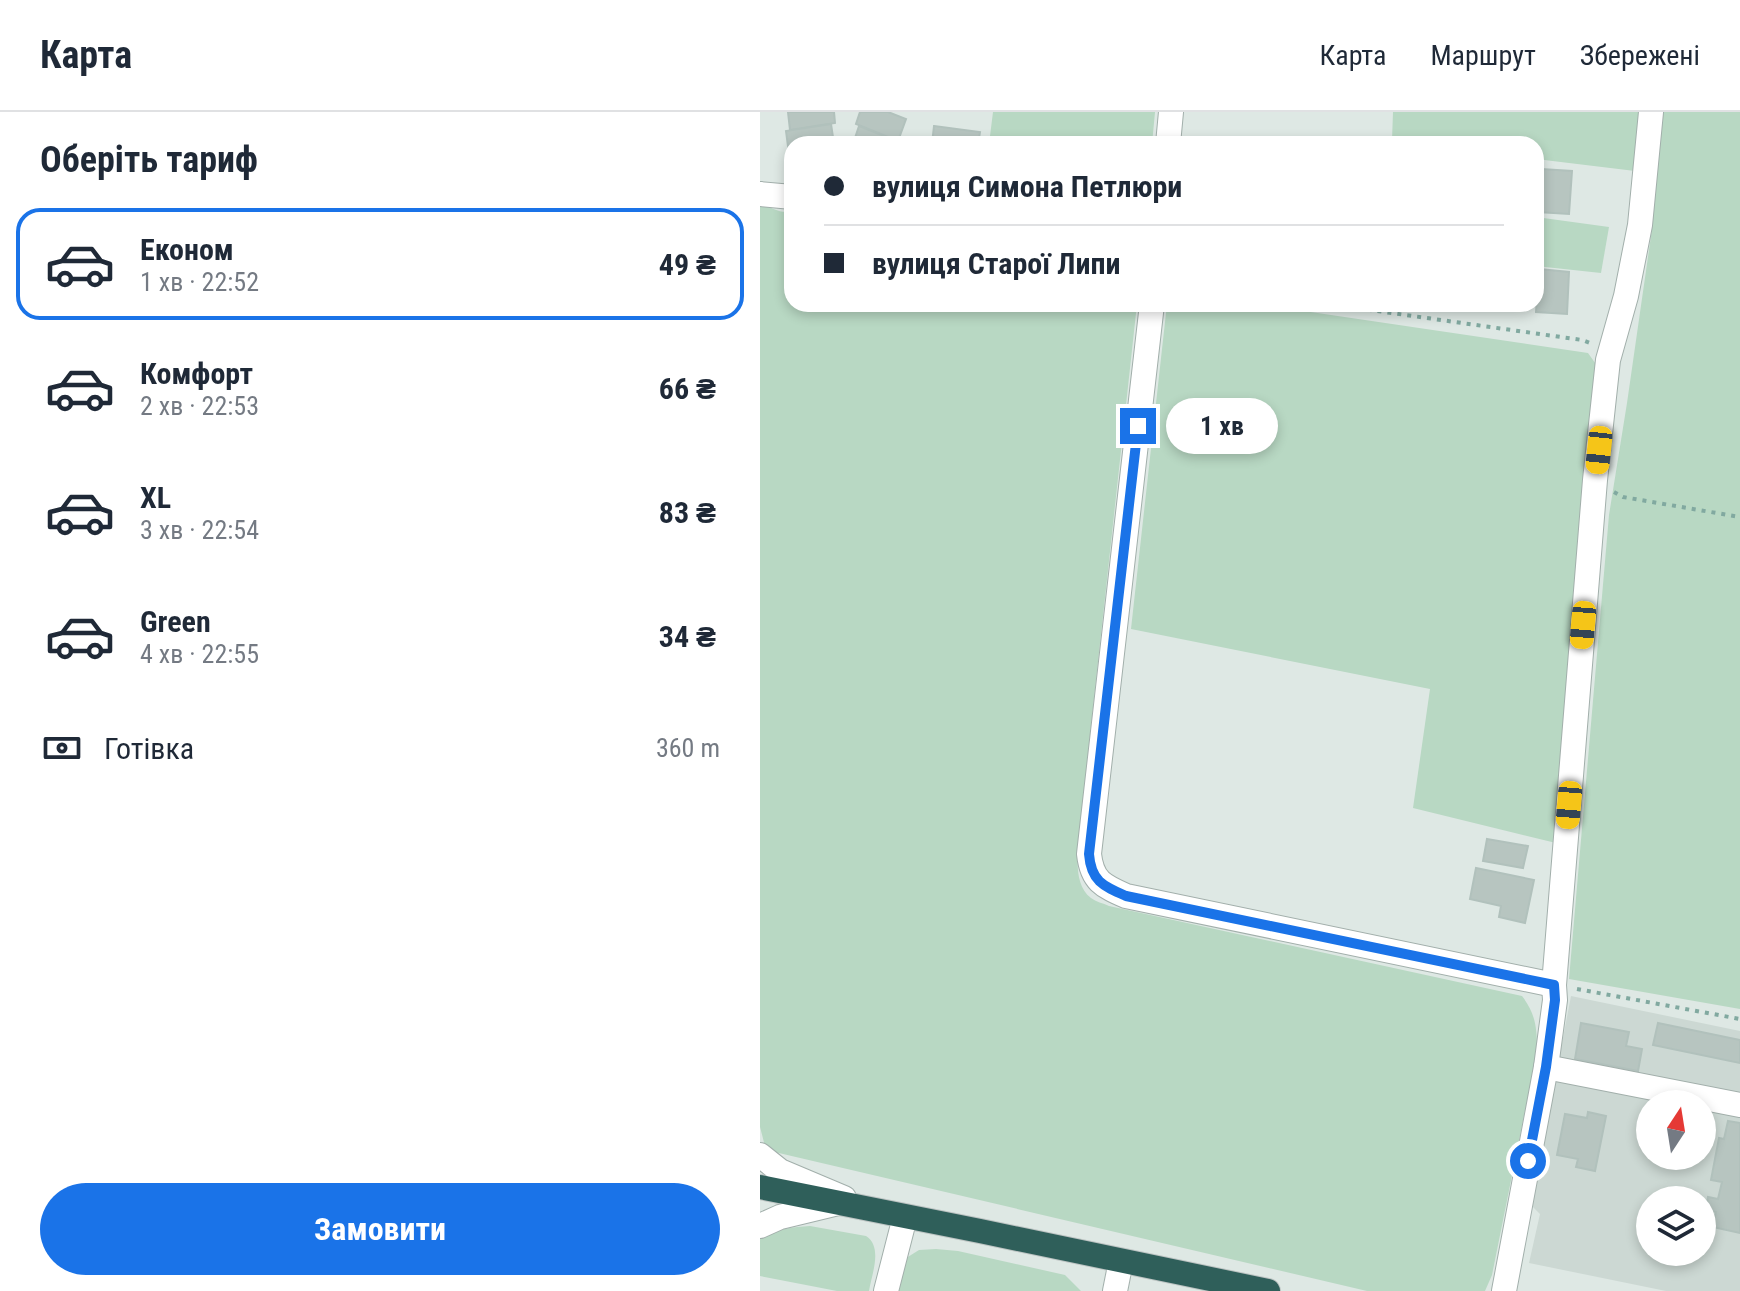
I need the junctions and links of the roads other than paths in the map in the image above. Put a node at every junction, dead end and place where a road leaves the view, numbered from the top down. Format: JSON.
{"nodes":[{"id":1,"x":1171,"y":112,"type":"edge"},
{"id":2,"x":1651,"y":112,"type":"edge"},
{"id":3,"x":1169,"y":136,"type":"edge"},
{"id":4,"x":760,"y":194,"type":"edge"},
{"id":5,"x":784,"y":196,"type":"edge"},
{"id":6,"x":1151,"y":312,"type":"edge"},
{"id":7,"x":1554,"y":985,"type":"junction"},
{"id":8,"x":1546,"y":1067,"type":"junction"},
{"id":9,"x":1740,"y":1105,"type":"edge"},
{"id":10,"x":760,"y":1155,"type":"edge"},
{"id":11,"x":760,"y":1187,"type":"edge"},
{"id":12,"x":838,"y":1203,"type":"junction"},
{"id":13,"x":872,"y":1210,"type":"junction"},
{"id":14,"x":905,"y":1217,"type":"junction"},
{"id":15,"x":760,"y":1226,"type":"edge"},
{"id":16,"x":1121,"y":1261,"type":"junction"},
{"id":17,"x":886,"y":1291,"type":"edge"},
{"id":18,"x":1115,"y":1291,"type":"edge"},
{"id":19,"x":1268,"y":1291,"type":"edge"},
{"id":20,"x":1504,"y":1291,"type":"edge"}],
"edges":[{"from":1,"to":3,"type":"street"},
{"from":2,"to":7,"type":"street"},
{"from":4,"to":5,"type":"street"},
{"from":6,"to":7,"type":"street"},
{"from":7,"to":8,"type":"street"},
{"from":8,"to":9,"type":"street"},
{"from":8,"to":20,"type":"street"},
{"from":10,"to":13,"type":"street"},
{"from":11,"to":12,"type":"highway"},
{"from":12,"to":13,"type":"highway"},
{"from":12,"to":15,"type":"street"},
{"from":13,"to":14,"type":"highway"},
{"from":14,"to":16,"type":"highway"},
{"from":14,"to":17,"type":"street"},
{"from":16,"to":18,"type":"street"},
{"from":16,"to":19,"type":"highway"}]}
